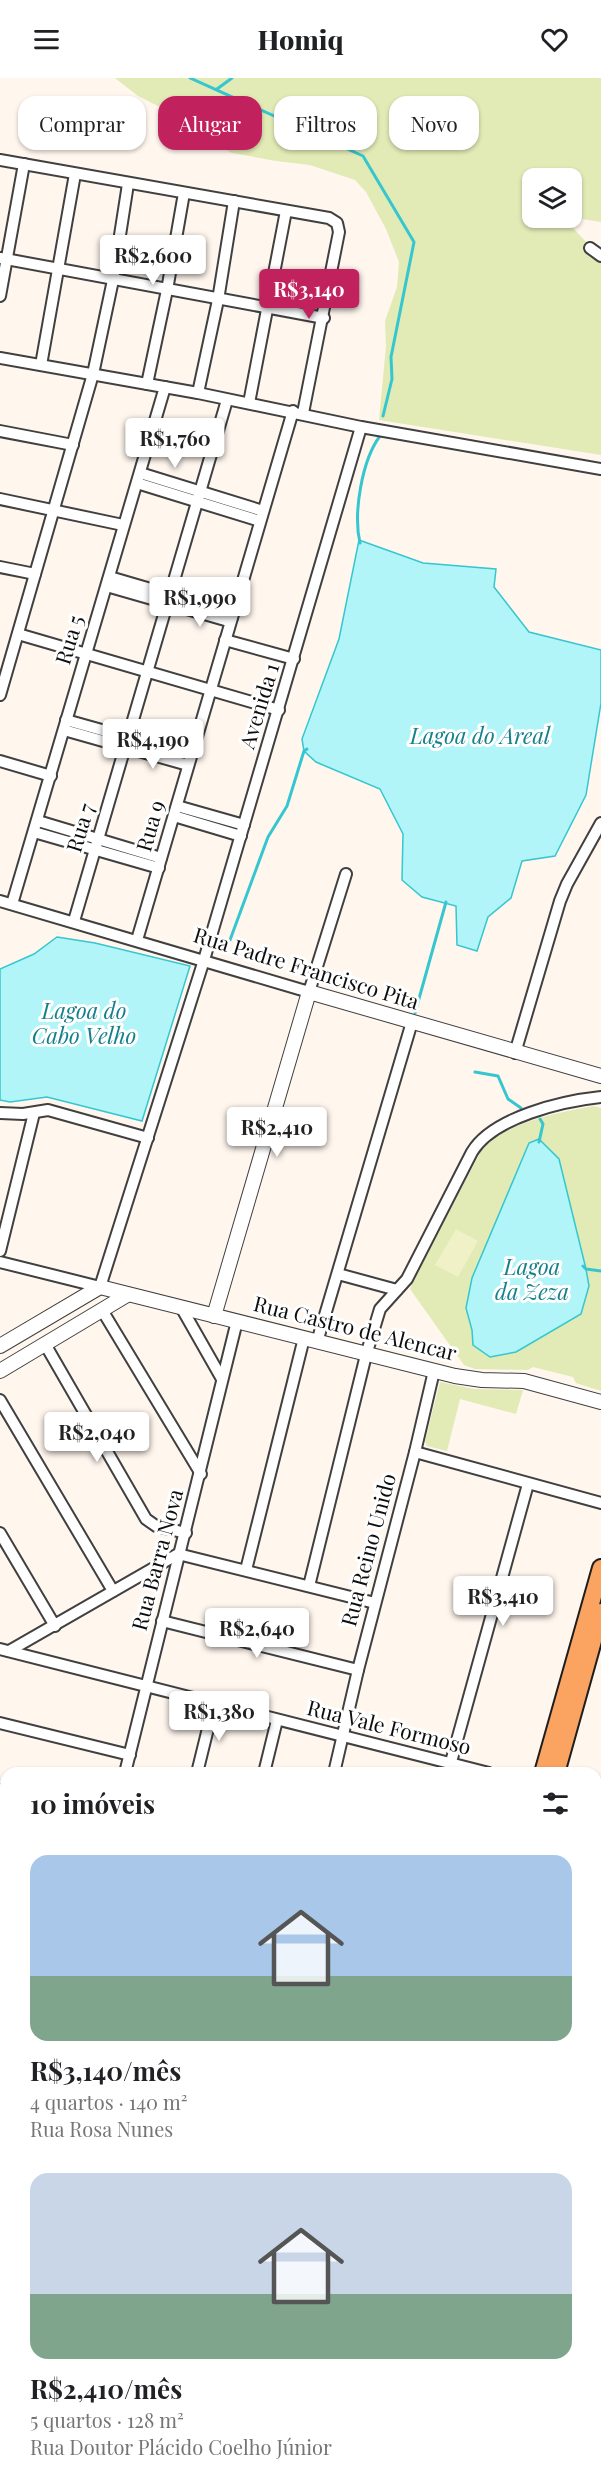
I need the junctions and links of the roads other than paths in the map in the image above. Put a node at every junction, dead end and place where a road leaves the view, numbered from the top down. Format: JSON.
{"nodes":[{"id":1,"x":0,"y":160,"type":"edge"},
{"id":2,"x":24,"y":164,"type":"junction"},
{"id":3,"x":75,"y":174,"type":"junction"},
{"id":4,"x":128,"y":184,"type":"junction"},
{"id":5,"x":184,"y":193,"type":"junction"},
{"id":6,"x":234,"y":201,"type":"junction"},
{"id":7,"x":286,"y":211,"type":"junction"},
{"id":8,"x":590,"y":248,"type":"dead end"},
{"id":9,"x":601,"y":256,"type":"edge"},
{"id":10,"x":3,"y":258,"type":"edge"},
{"id":11,"x":57,"y":268,"type":"junction"},
{"id":12,"x":113,"y":280,"type":"junction"},
{"id":13,"x":167,"y":290,"type":"junction"},
{"id":14,"x":0,"y":296,"type":"edge"},
{"id":15,"x":218,"y":300,"type":"junction"},
{"id":16,"x":268,"y":308,"type":"junction"},
{"id":17,"x":324,"y":318,"type":"junction"},
{"id":18,"x":0,"y":358,"type":"edge"},
{"id":19,"x":41,"y":365,"type":"junction"},
{"id":20,"x":93,"y":374,"type":"junction"},
{"id":21,"x":147,"y":384,"type":"junction"},
{"id":22,"x":165,"y":387,"type":"junction"},
{"id":23,"x":198,"y":393,"type":"junction"},
{"id":24,"x":227,"y":400,"type":"junction"},
{"id":25,"x":249,"y":403,"type":"junction"},
{"id":26,"x":298,"y":412,"type":"junction"},
{"id":27,"x":361,"y":427,"type":"junction"},
{"id":28,"x":0,"y":432,"type":"edge"},
{"id":29,"x":73,"y":446,"type":"junction"},
{"id":30,"x":601,"y":469,"type":"edge"},
{"id":31,"x":138,"y":478,"type":"junction"},
{"id":32,"x":200,"y":497,"type":"junction"},
{"id":33,"x":0,"y":499,"type":"edge"},
{"id":34,"x":54,"y":509,"type":"junction"},
{"id":35,"x":261,"y":516,"type":"junction"},
{"id":36,"x":123,"y":525,"type":"junction"},
{"id":37,"x":0,"y":567,"type":"edge"},
{"id":38,"x":35,"y":574,"type":"junction"},
{"id":39,"x":108,"y":581,"type":"junction"},
{"id":40,"x":169,"y":599,"type":"junction"},
{"id":41,"x":232,"y":617,"type":"junction"},
{"id":42,"x":18,"y":634,"type":"junction"},
{"id":43,"x":225,"y":640,"type":"junction"},
{"id":44,"x":86,"y":652,"type":"junction"},
{"id":45,"x":294,"y":659,"type":"junction"},
{"id":46,"x":147,"y":671,"type":"junction"},
{"id":47,"x":211,"y":689,"type":"junction"},
{"id":48,"x":0,"y":695,"type":"edge"},
{"id":49,"x":279,"y":710,"type":"junction"},
{"id":50,"x":65,"y":725,"type":"junction"},
{"id":51,"x":127,"y":742,"type":"junction"},
{"id":52,"x":189,"y":760,"type":"junction"},
{"id":53,"x":0,"y":761,"type":"edge"},
{"id":54,"x":51,"y":776,"type":"junction"},
{"id":55,"x":175,"y":811,"type":"junction"},
{"id":56,"x":601,"y":823,"type":"edge"},
{"id":57,"x":244,"y":825,"type":"junction"},
{"id":58,"x":36,"y":826,"type":"junction"},
{"id":59,"x":241,"y":836,"type":"junction"},
{"id":60,"x":97,"y":843,"type":"junction"},
{"id":61,"x":160,"y":863,"type":"junction"},
{"id":62,"x":346,"y":874,"type":"dead end"},
{"id":63,"x":0,"y":900,"type":"edge"},
{"id":64,"x":12,"y":904,"type":"junction"},
{"id":65,"x":74,"y":921,"type":"junction"},
{"id":66,"x":137,"y":940,"type":"junction"},
{"id":67,"x":204,"y":960,"type":"junction"},
{"id":68,"x":309,"y":993,"type":"junction"},
{"id":69,"x":412,"y":1022,"type":"junction"},
{"id":70,"x":515,"y":1053,"type":"junction"},
{"id":71,"x":601,"y":1076,"type":"edge"},
{"id":72,"x":601,"y":1097,"type":"edge"},
{"id":73,"x":0,"y":1113,"type":"edge"},
{"id":74,"x":34,"y":1113,"type":"junction"},
{"id":75,"x":148,"y":1138,"type":"junction"},
{"id":76,"x":0,"y":1251,"type":"edge"},
{"id":77,"x":0,"y":1262,"type":"edge"},
{"id":78,"x":338,"y":1274,"type":"junction"},
{"id":79,"x":100,"y":1287,"type":"junction"},
{"id":80,"x":397,"y":1290,"type":"junction"},
{"id":81,"x":127,"y":1295,"type":"junction"},
{"id":82,"x":181,"y":1307,"type":"junction"},
{"id":83,"x":102,"y":1310,"type":"junction"},
{"id":84,"x":214,"y":1316,"type":"junction"},
{"id":85,"x":44,"y":1320,"type":"junction"},
{"id":86,"x":237,"y":1321,"type":"junction"},
{"id":87,"x":310,"y":1340,"type":"junction"},
{"id":88,"x":50,"y":1341,"type":"junction"},
{"id":89,"x":0,"y":1346,"type":"edge"},
{"id":90,"x":366,"y":1354,"type":"junction"},
{"id":91,"x":0,"y":1371,"type":"edge"},
{"id":92,"x":434,"y":1371,"type":"junction"},
{"id":93,"x":222,"y":1379,"type":"junction"},
{"id":94,"x":0,"y":1400,"type":"edge"},
{"id":95,"x":601,"y":1402,"type":"edge"},
{"id":96,"x":416,"y":1452,"type":"junction"},
{"id":97,"x":201,"y":1474,"type":"junction"},
{"id":98,"x":528,"y":1484,"type":"junction"},
{"id":99,"x":601,"y":1503,"type":"edge"},
{"id":100,"x":0,"y":1533,"type":"edge"},
{"id":101,"x":186,"y":1533,"type":"junction"},
{"id":102,"x":178,"y":1554,"type":"junction"},
{"id":103,"x":601,"y":1568,"type":"edge"},
{"id":104,"x":246,"y":1570,"type":"junction"},
{"id":105,"x":309,"y":1586,"type":"junction"},
{"id":106,"x":113,"y":1591,"type":"junction"},
{"id":107,"x":375,"y":1603,"type":"junction"},
{"id":108,"x":597,"y":1618,"type":"edge"},
{"id":109,"x":162,"y":1621,"type":"junction"},
{"id":110,"x":55,"y":1626,"type":"junction"},
{"id":111,"x":4,"y":1650,"type":"edge"},
{"id":112,"x":358,"y":1670,"type":"junction"},
{"id":113,"x":145,"y":1687,"type":"junction"},
{"id":114,"x":214,"y":1704,"type":"junction"},
{"id":115,"x":277,"y":1720,"type":"junction"},
{"id":116,"x":0,"y":1723,"type":"edge"},
{"id":117,"x":343,"y":1736,"type":"junction"},
{"id":118,"x":130,"y":1755,"type":"junction"},
{"id":119,"x":451,"y":1762,"type":"junction"},
{"id":120,"x":127,"y":1767,"type":"edge"},
{"id":121,"x":198,"y":1767,"type":"edge"},
{"id":122,"x":265,"y":1767,"type":"edge"},
{"id":123,"x":335,"y":1767,"type":"edge"},
{"id":124,"x":468,"y":1767,"type":"edge"},
{"id":125,"x":545,"y":1767,"type":"edge"},
{"id":126,"x":558,"y":1767,"type":"edge"}],
"edges":[{"from":1,"to":2,"type":"street"},
{"from":2,"to":3,"type":"street"},
{"from":2,"to":10,"type":"street"},
{"from":3,"to":4,"type":"street"},
{"from":3,"to":11,"type":"street"},
{"from":4,"to":5,"type":"street"},
{"from":4,"to":12,"type":"street"},
{"from":5,"to":6,"type":"street"},
{"from":5,"to":13,"type":"street"},
{"from":6,"to":7,"type":"street"},
{"from":6,"to":15,"type":"street"},
{"from":7,"to":16,"type":"street"},
{"from":7,"to":17,"type":"street","name":"Rua 9"},
{"from":8,"to":9,"type":"street"},
{"from":10,"to":11,"type":"street"},
{"from":10,"to":14,"type":"street"},
{"from":11,"to":12,"type":"street"},
{"from":11,"to":19,"type":"street"},
{"from":12,"to":13,"type":"street"},
{"from":12,"to":20,"type":"street"},
{"from":13,"to":15,"type":"street"},
{"from":13,"to":21,"type":"street"},
{"from":15,"to":16,"type":"street"},
{"from":15,"to":23,"type":"street"},
{"from":16,"to":17,"type":"street"},
{"from":16,"to":25,"type":"street"},
{"from":17,"to":26,"type":"street","name":"Rua 9"},
{"from":18,"to":19,"type":"street"},
{"from":19,"to":20,"type":"street"},
{"from":20,"to":21,"type":"street"},
{"from":20,"to":29,"type":"street"},
{"from":21,"to":22,"type":"street"},
{"from":22,"to":23,"type":"street"},
{"from":22,"to":31,"type":"street","name":"Rua 5"},
{"from":23,"to":24,"type":"street"},
{"from":24,"to":25,"type":"street"},
{"from":24,"to":32,"type":"street","name":"Rua 7"},
{"from":25,"to":26,"type":"street"},
{"from":26,"to":27,"type":"street"},
{"from":26,"to":35,"type":"street","name":"Rua 9"},
{"from":27,"to":30,"type":"street"},
{"from":27,"to":45,"type":"street","name":"Avenida 1"},
{"from":28,"to":29,"type":"street"},
{"from":29,"to":34,"type":"street"},
{"from":31,"to":32,"type":"street"},
{"from":31,"to":36,"type":"street","name":"Rua 5"},
{"from":32,"to":35,"type":"street"},
{"from":32,"to":40,"type":"street","name":"Rua 7"},
{"from":33,"to":34,"type":"street"},
{"from":34,"to":36,"type":"street"},
{"from":34,"to":38,"type":"street"},
{"from":35,"to":41,"type":"street","name":"Rua 9"},
{"from":36,"to":39,"type":"street","name":"Rua 5"},
{"from":37,"to":38,"type":"street"},
{"from":38,"to":42,"type":"street"},
{"from":39,"to":40,"type":"street"},
{"from":39,"to":44,"type":"street","name":"Rua 5"},
{"from":40,"to":41,"type":"street"},
{"from":40,"to":46,"type":"street","name":"Rua 7"},
{"from":41,"to":43,"type":"street","name":"Rua 9"},
{"from":42,"to":44,"type":"street"},
{"from":42,"to":48,"type":"street"},
{"from":43,"to":45,"type":"street"},
{"from":43,"to":47,"type":"street","name":"Rua 9"},
{"from":44,"to":46,"type":"street"},
{"from":44,"to":50,"type":"street","name":"Rua 5"},
{"from":45,"to":49,"type":"street","name":"Avenida 1"},
{"from":46,"to":47,"type":"street"},
{"from":46,"to":51,"type":"street","name":"Rua 7"},
{"from":47,"to":49,"type":"street"},
{"from":47,"to":52,"type":"street","name":"Rua 9"},
{"from":49,"to":57,"type":"street","name":"Avenida 1"},
{"from":50,"to":51,"type":"street"},
{"from":50,"to":54,"type":"street","name":"Rua 5"},
{"from":51,"to":52,"type":"street"},
{"from":51,"to":60,"type":"street","name":"Rua 7"},
{"from":52,"to":55,"type":"street","name":"Rua 9"},
{"from":53,"to":54,"type":"street"},
{"from":54,"to":58,"type":"street","name":"Rua 5"},
{"from":55,"to":57,"type":"street"},
{"from":55,"to":59,"type":"street"},
{"from":55,"to":61,"type":"street","name":"Rua 9"},
{"from":56,"to":70,"type":"street"},
{"from":57,"to":59,"type":"street","name":"Avenida 1"},
{"from":58,"to":60,"type":"street"},
{"from":58,"to":64,"type":"street","name":"Rua 5"},
{"from":59,"to":67,"type":"street","name":"Avenida 1"},
{"from":60,"to":61,"type":"street"},
{"from":60,"to":65,"type":"street","name":"Rua 7"},
{"from":61,"to":66,"type":"street","name":"Rua 9"},
{"from":62,"to":68,"type":"street"},
{"from":63,"to":64,"type":"street","name":"Rua Padre Francisco Pita"},
{"from":64,"to":65,"type":"street","name":"Rua Padre Francisco Pita"},
{"from":65,"to":66,"type":"street","name":"Rua Padre Francisco Pita"},
{"from":66,"to":67,"type":"street","name":"Rua Padre Francisco Pita"},
{"from":67,"to":68,"type":"street","name":"Rua Padre Francisco Pita"},
{"from":67,"to":75,"type":"street","name":"Avenida 1"},
{"from":68,"to":69,"type":"street","name":"Rua Padre Francisco Pita"},
{"from":68,"to":84,"type":"street"},
{"from":69,"to":70,"type":"street","name":"Rua Padre Francisco Pita"},
{"from":69,"to":78,"type":"street"},
{"from":70,"to":71,"type":"street","name":"Rua Padre Francisco Pita"},
{"from":72,"to":80,"type":"street"},
{"from":73,"to":74,"type":"street"},
{"from":74,"to":75,"type":"street"},
{"from":74,"to":76,"type":"street"},
{"from":75,"to":79,"type":"street","name":"Avenida 1"},
{"from":77,"to":79,"type":"street"},
{"from":78,"to":80,"type":"street"},
{"from":78,"to":87,"type":"street"},
{"from":79,"to":81,"type":"street","name":"Rua Castro de Alencar"},
{"from":79,"to":85,"type":"street"},
{"from":80,"to":90,"type":"street"},
{"from":81,"to":82,"type":"street","name":"Rua Castro de Alencar"},
{"from":81,"to":83,"type":"street"},
{"from":82,"to":84,"type":"street","name":"Rua Castro de Alencar"},
{"from":82,"to":93,"type":"street"},
{"from":83,"to":88,"type":"street"},
{"from":83,"to":97,"type":"street"},
{"from":84,"to":86,"type":"street","name":"Rua Castro de Alencar"},
{"from":85,"to":88,"type":"street"},
{"from":85,"to":89,"type":"street"},
{"from":86,"to":87,"type":"street","name":"Rua Castro de Alencar"},
{"from":86,"to":93,"type":"street","name":"Rua Barra Nova"},
{"from":87,"to":90,"type":"street","name":"Rua Castro de Alencar"},
{"from":87,"to":104,"type":"street"},
{"from":88,"to":91,"type":"street"},
{"from":88,"to":101,"type":"street"},
{"from":90,"to":92,"type":"street","name":"Rua Castro de Alencar"},
{"from":90,"to":105,"type":"street"},
{"from":92,"to":95,"type":"street","name":"Rua Castro de Alencar"},
{"from":92,"to":96,"type":"street","name":"Rua Reino Unido"},
{"from":93,"to":97,"type":"street","name":"Rua Barra Nova"},
{"from":94,"to":106,"type":"street"},
{"from":96,"to":98,"type":"street"},
{"from":96,"to":107,"type":"street","name":"Rua Reino Unido"},
{"from":97,"to":101,"type":"street","name":"Rua Barra Nova"},
{"from":98,"to":99,"type":"street"},
{"from":98,"to":119,"type":"street"},
{"from":100,"to":110,"type":"street"},
{"from":101,"to":102,"type":"street","name":"Rua Barra Nova"},
{"from":102,"to":104,"type":"street"},
{"from":102,"to":106,"type":"street"},
{"from":102,"to":109,"type":"street","name":"Rua Barra Nova"},
{"from":103,"to":108,"type":"main road"},
{"from":104,"to":105,"type":"street"},
{"from":105,"to":107,"type":"street"},
{"from":106,"to":110,"type":"street"},
{"from":107,"to":112,"type":"street","name":"Rua Reino Unido"},
{"from":108,"to":125,"type":"main road"},
{"from":108,"to":126,"type":"main road"},
{"from":109,"to":112,"type":"street"},
{"from":109,"to":113,"type":"street","name":"Rua Barra Nova"},
{"from":110,"to":111,"type":"street"},
{"from":111,"to":113,"type":"street","name":"Rua Vale Formoso"},
{"from":112,"to":117,"type":"street","name":"Rua Reino Unido"},
{"from":113,"to":114,"type":"street","name":"Rua Vale Formoso"},
{"from":113,"to":118,"type":"street","name":"Rua Barra Nova"},
{"from":114,"to":115,"type":"street","name":"Rua Vale Formoso"},
{"from":114,"to":121,"type":"street"},
{"from":115,"to":117,"type":"street","name":"Rua Vale Formoso"},
{"from":115,"to":122,"type":"street"},
{"from":116,"to":118,"type":"street"},
{"from":117,"to":119,"type":"street","name":"Rua Vale Formoso"},
{"from":117,"to":123,"type":"street","name":"Rua Reino Unido"},
{"from":118,"to":120,"type":"street","name":"Rua Barra Nova"},
{"from":119,"to":124,"type":"street","name":"Rua Vale Formoso"}]}
